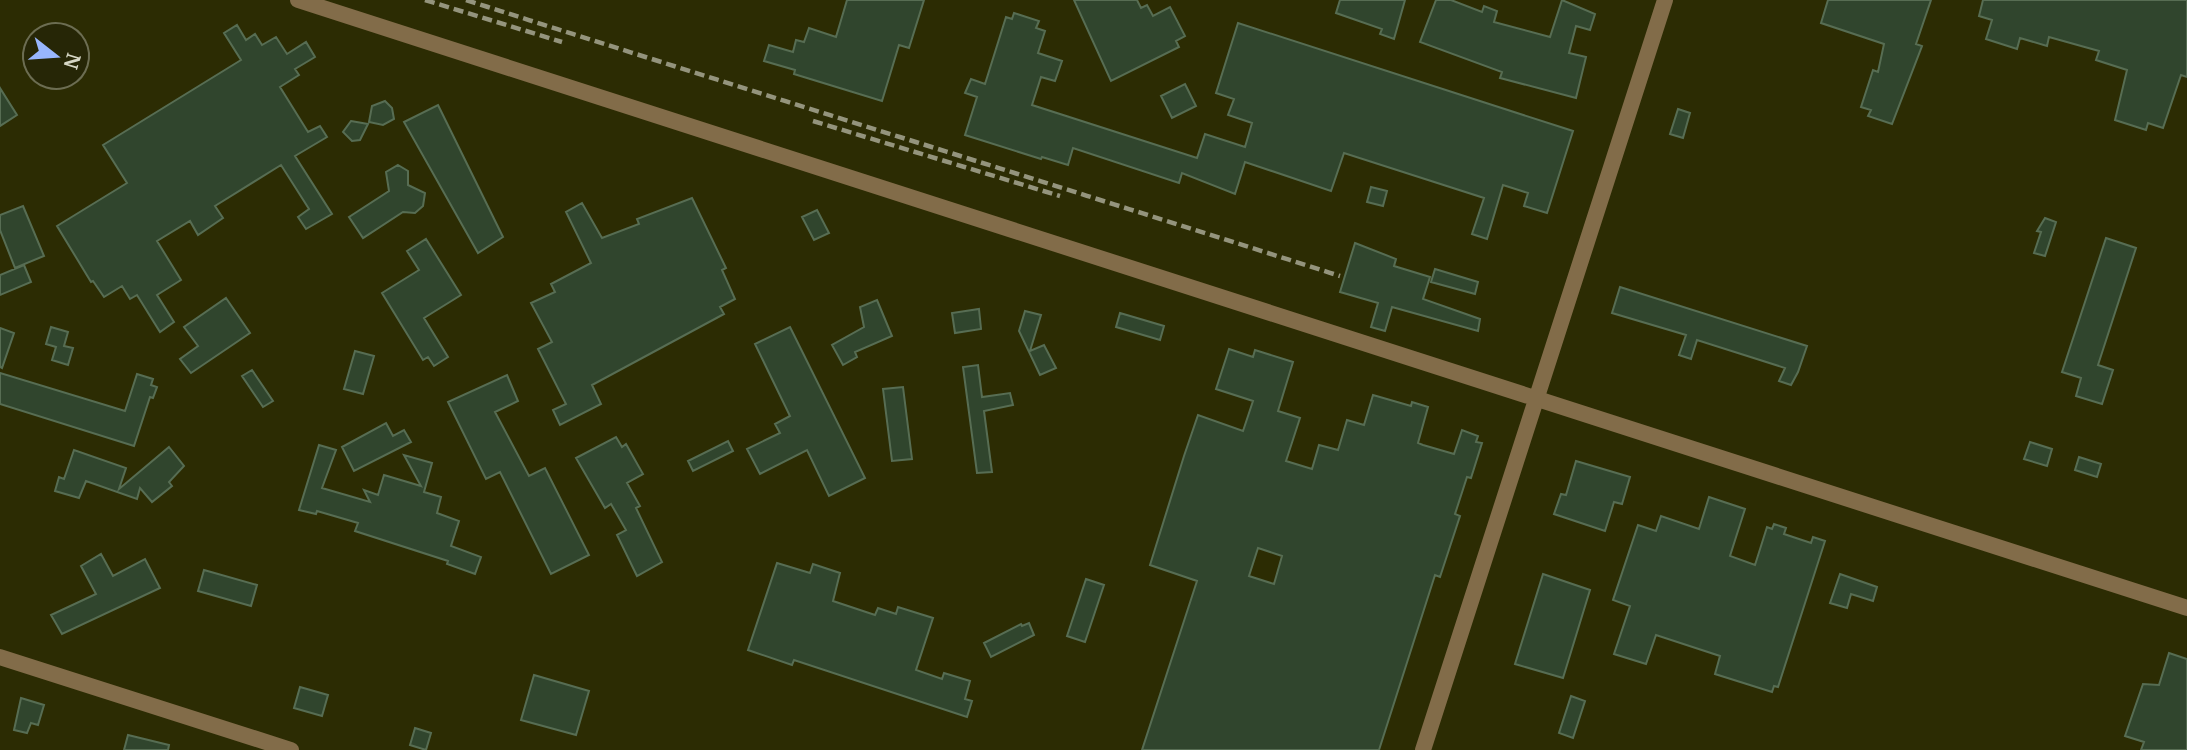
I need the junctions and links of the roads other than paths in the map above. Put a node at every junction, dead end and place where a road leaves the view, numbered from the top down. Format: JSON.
{"nodes":[{"id":1,"x":298,"y":0,"type":"edge"},
{"id":2,"x":1665,"y":0,"type":"edge"},
{"id":3,"x":1536,"y":399,"type":"junction"},
{"id":4,"x":2187,"y":608,"type":"edge"},
{"id":5,"x":0,"y":657,"type":"edge"},
{"id":6,"x":291,"y":750,"type":"edge"},
{"id":7,"x":1423,"y":750,"type":"edge"}],
"edges":[{"from":1,"to":3,"type":"lane"},
{"from":2,"to":3,"type":"lane"},
{"from":3,"to":4,"type":"lane"},
{"from":3,"to":7,"type":"lane"},
{"from":5,"to":6,"type":"lane"}]}
